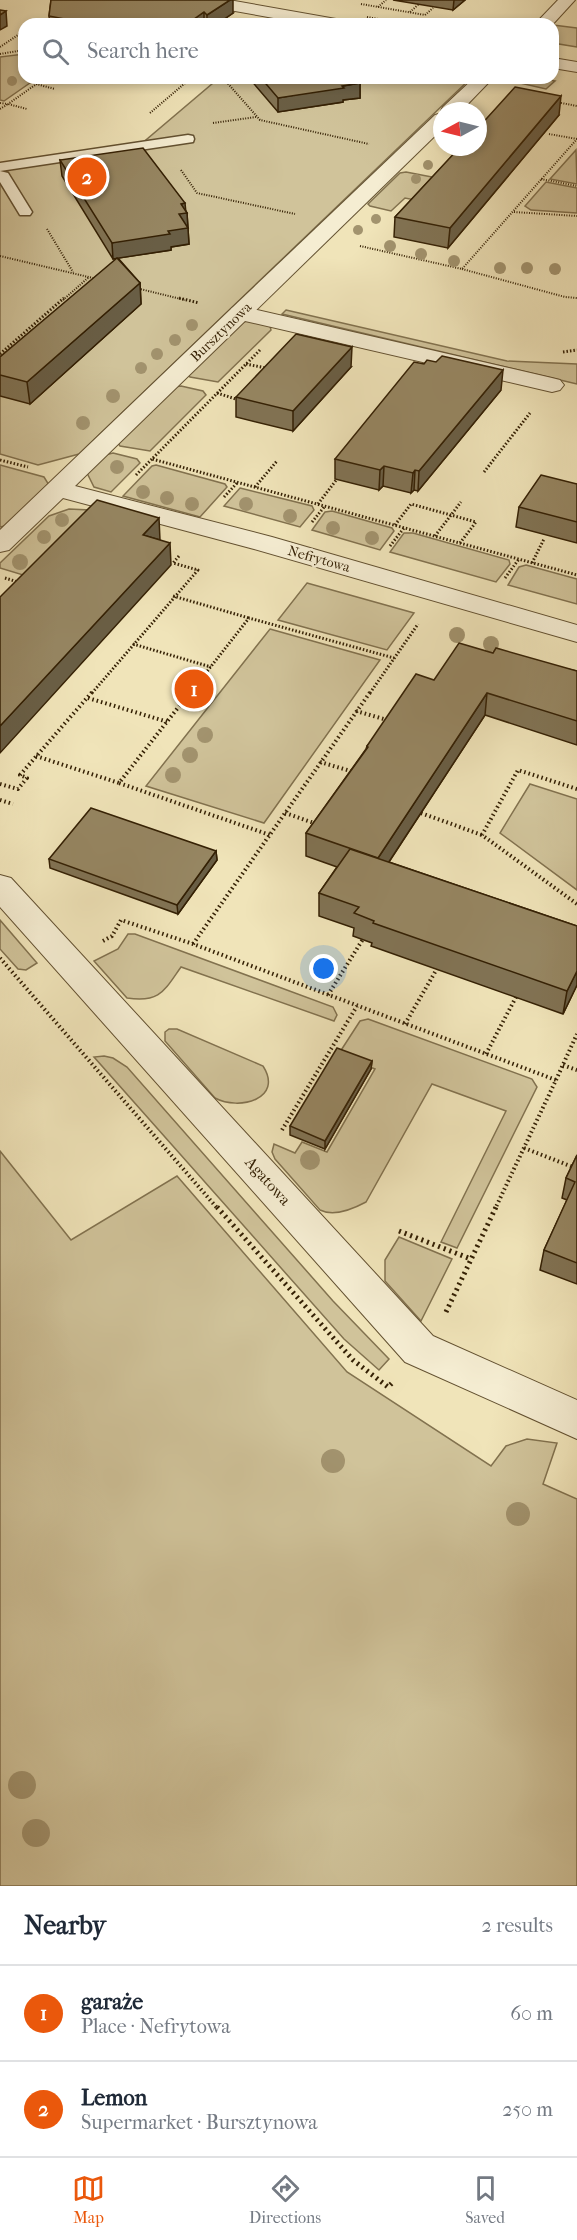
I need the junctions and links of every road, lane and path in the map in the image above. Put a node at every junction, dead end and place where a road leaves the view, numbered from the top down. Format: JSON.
{"nodes":[{"id":1,"x":201,"y":0,"type":"edge"},
{"id":2,"x":386,"y":0,"type":"edge"},
{"id":3,"x":567,"y":0,"type":"edge"},
{"id":4,"x":357,"y":3,"type":"dead end"},
{"id":5,"x":419,"y":4,"type":"dead end"},
{"id":6,"x":378,"y":7,"type":"junction"},
{"id":7,"x":433,"y":8,"type":"dead end"},
{"id":8,"x":410,"y":12,"type":"junction"},
{"id":9,"x":302,"y":18,"type":"edge"},
{"id":10,"x":549,"y":18,"type":"edge"},
{"id":11,"x":18,"y":36,"type":"edge"},
{"id":12,"x":0,"y":47,"type":"edge"},
{"id":13,"x":18,"y":51,"type":"edge"},
{"id":14,"x":0,"y":54,"type":"edge"},
{"id":15,"x":559,"y":64,"type":"edge"},
{"id":16,"x":577,"y":67,"type":"edge"},
{"id":17,"x":36,"y":84,"type":"joint"},
{"id":18,"x":228,"y":84,"type":"edge"},
{"id":19,"x":478,"y":84,"type":"edge"},
{"id":20,"x":55,"y":89,"type":"dead end"},
{"id":21,"x":546,"y":100,"type":"edge"},
{"id":22,"x":459,"y":102,"type":"edge"},
{"id":23,"x":0,"y":103,"type":"edge"},
{"id":24,"x":8,"y":104,"type":"junction"},
{"id":25,"x":577,"y":106,"type":"edge"},
{"id":26,"x":0,"y":109,"type":"edge"},
{"id":27,"x":27,"y":109,"type":"dead end"},
{"id":28,"x":433,"y":128,"type":"edge"},
{"id":29,"x":549,"y":134,"type":"edge"},
{"id":30,"x":188,"y":138,"type":"dead end"},
{"id":31,"x":577,"y":139,"type":"edge"},
{"id":32,"x":569,"y":147,"type":"junction"},
{"id":33,"x":577,"y":149,"type":"edge"},
{"id":34,"x":408,"y":152,"type":"junction"},
{"id":35,"x":0,"y":167,"type":"edge"},
{"id":36,"x":0,"y":175,"type":"edge"},
{"id":37,"x":542,"y":179,"type":"junction"},
{"id":38,"x":577,"y":186,"type":"edge"},
{"id":39,"x":197,"y":194,"type":"dead end"},
{"id":40,"x":25,"y":212,"type":"dead end"},
{"id":41,"x":513,"y":212,"type":"junction"},
{"id":42,"x":577,"y":216,"type":"edge"},
{"id":43,"x":336,"y":222,"type":"junction"},
{"id":44,"x":322,"y":237,"type":"junction"},
{"id":45,"x":0,"y":256,"type":"edge"},
{"id":46,"x":462,"y":268,"type":"junction"},
{"id":47,"x":89,"y":277,"type":"junction"},
{"id":48,"x":101,"y":280,"type":"edge"},
{"id":49,"x":136,"y":288,"type":"edge"},
{"id":50,"x":577,"y":299,"type":"edge"},
{"id":51,"x":51,"y":310,"type":"junction"},
{"id":52,"x":59,"y":312,"type":"edge"},
{"id":53,"x":240,"y":313,"type":"junction"},
{"id":54,"x":286,"y":324,"type":"junction"},
{"id":55,"x":16,"y":340,"type":"junction"},
{"id":56,"x":24,"y":342,"type":"edge"},
{"id":57,"x":0,"y":354,"type":"edge"},
{"id":58,"x":246,"y":364,"type":"junction"},
{"id":59,"x":266,"y":369,"type":"edge"},
{"id":60,"x":552,"y":385,"type":"dead end"},
{"id":61,"x":217,"y":393,"type":"junction"},
{"id":62,"x":249,"y":403,"type":"edge"},
{"id":63,"x":535,"y":407,"type":"dead end"},
{"id":64,"x":152,"y":459,"type":"junction"},
{"id":65,"x":277,"y":461,"type":"dead end"},
{"id":66,"x":484,"y":472,"type":"dead end"},
{"id":67,"x":337,"y":479,"type":"edge"},
{"id":68,"x":255,"y":487,"type":"junction"},
{"id":69,"x":59,"y":489,"type":"junction"},
{"id":70,"x":110,"y":502,"type":"junction"},
{"id":71,"x":461,"y":502,"type":"dead end"},
{"id":72,"x":318,"y":504,"type":"junction"},
{"id":73,"x":324,"y":506,"type":"junction"},
{"id":74,"x":451,"y":515,"type":"junction"},
{"id":75,"x":395,"y":525,"type":"junction"},
{"id":76,"x":404,"y":528,"type":"junction"},
{"id":77,"x":306,"y":529,"type":"dead end"},
{"id":78,"x":435,"y":536,"type":"junction"},
{"id":79,"x":544,"y":539,"type":"edge"},
{"id":80,"x":460,"y":543,"type":"junction"},
{"id":81,"x":0,"y":544,"type":"edge"},
{"id":82,"x":386,"y":551,"type":"dead end"},
{"id":83,"x":182,"y":552,"type":"dead end"},
{"id":84,"x":519,"y":559,"type":"junction"},
{"id":85,"x":532,"y":563,"type":"junction"},
{"id":86,"x":577,"y":575,"type":"edge"},
{"id":87,"x":0,"y":576,"type":"edge"},
{"id":88,"x":502,"y":584,"type":"dead end"},
{"id":89,"x":27,"y":585,"type":"edge"},
{"id":90,"x":174,"y":596,"type":"junction"},
{"id":91,"x":249,"y":618,"type":"junction"},
{"id":92,"x":577,"y":634,"type":"edge"},
{"id":93,"x":410,"y":635,"type":"dead end"},
{"id":94,"x":133,"y":644,"type":"junction"},
{"id":95,"x":394,"y":658,"type":"junction"},
{"id":96,"x":211,"y":667,"type":"junction"},
{"id":97,"x":88,"y":698,"type":"junction"},
{"id":98,"x":356,"y":711,"type":"junction"},
{"id":99,"x":389,"y":721,"type":"edge"},
{"id":100,"x":168,"y":722,"type":"junction"},
{"id":101,"x":36,"y":756,"type":"junction"},
{"id":102,"x":320,"y":762,"type":"junction"},
{"id":103,"x":363,"y":775,"type":"edge"},
{"id":104,"x":120,"y":783,"type":"junction"},
{"id":105,"x":0,"y":784,"type":"edge"},
{"id":106,"x":577,"y":789,"type":"edge"},
{"id":107,"x":0,"y":800,"type":"edge"},
{"id":108,"x":14,"y":804,"type":"dead end"},
{"id":109,"x":285,"y":813,"type":"junction"},
{"id":110,"x":421,"y":813,"type":"edge"},
{"id":111,"x":327,"y":827,"type":"edge"},
{"id":112,"x":270,"y":835,"type":"junction"},
{"id":113,"x":482,"y":836,"type":"junction"},
{"id":114,"x":0,"y":886,"type":"edge"},
{"id":115,"x":577,"y":904,"type":"edge"},
{"id":116,"x":363,"y":939,"type":"edge"},
{"id":117,"x":193,"y":944,"type":"junction"},
{"id":118,"x":95,"y":946,"type":"dead end"},
{"id":119,"x":0,"y":958,"type":"edge"},
{"id":120,"x":438,"y":967,"type":"edge"},
{"id":121,"x":328,"y":995,"type":"junction"},
{"id":122,"x":516,"y":997,"type":"edge"},
{"id":123,"x":357,"y":1006,"type":"junction"},
{"id":124,"x":405,"y":1024,"type":"junction"},
{"id":125,"x":577,"y":1034,"type":"edge"},
{"id":126,"x":486,"y":1054,"type":"junction"},
{"id":127,"x":563,"y":1065,"type":"junction"},
{"id":128,"x":577,"y":1070,"type":"edge"},
{"id":129,"x":556,"y":1080,"type":"junction"},
{"id":130,"x":282,"y":1130,"type":"dead end"},
{"id":131,"x":524,"y":1148,"type":"junction"},
{"id":132,"x":573,"y":1167,"type":"edge"},
{"id":133,"x":399,"y":1231,"type":"dead end"},
{"id":134,"x":471,"y":1260,"type":"junction"},
{"id":135,"x":442,"y":1321,"type":"dead end"},
{"id":136,"x":398,"y":1376,"type":"dead end"},
{"id":137,"x":577,"y":1420,"type":"edge"}],
"edges":[{"from":1,"to":9,"type":"street"},
{"from":2,"to":6,"type":"path"},
{"from":3,"to":10,"type":"street"},
{"from":4,"to":6,"type":"path"},
{"from":5,"to":8,"type":"path"},
{"from":6,"to":8,"type":"path"},
{"from":7,"to":8,"type":"path"},
{"from":11,"to":12,"type":"path"},
{"from":13,"to":14,"type":"path"},
{"from":15,"to":16,"type":"street"},
{"from":17,"to":20,"type":"path"},
{"from":17,"to":24,"type":"path"},
{"from":18,"to":34,"type":"path"},
{"from":19,"to":22,"type":"street"},
{"from":21,"to":25,"type":"path"},
{"from":23,"to":24,"type":"path"},
{"from":24,"to":26,"type":"path"},
{"from":24,"to":27,"type":"path"},
{"from":28,"to":34,"type":"street","name":"Bursztynowa"},
{"from":29,"to":31,"type":"path"},
{"from":30,"to":35,"type":"lane"},
{"from":31,"to":32,"type":"path"},
{"from":32,"to":33,"type":"path"},
{"from":32,"to":37,"type":"path"},
{"from":34,"to":43,"type":"street","name":"Bursztynowa"},
{"from":36,"to":40,"type":"lane"},
{"from":37,"to":38,"type":"path"},
{"from":37,"to":41,"type":"path"},
{"from":39,"to":43,"type":"path"},
{"from":41,"to":42,"type":"path"},
{"from":41,"to":46,"type":"path"},
{"from":43,"to":44,"type":"street","name":"Bursztynowa"},
{"from":44,"to":46,"type":"path"},
{"from":44,"to":53,"type":"street","name":"Bursztynowa"},
{"from":45,"to":47,"type":"path"},
{"from":46,"to":50,"type":"path"},
{"from":47,"to":48,"type":"path"},
{"from":47,"to":51,"type":"path"},
{"from":49,"to":53,"type":"path"},
{"from":51,"to":52,"type":"path"},
{"from":51,"to":55,"type":"path"},
{"from":53,"to":54,"type":"street"},
{"from":53,"to":69,"type":"street","name":"Bursztynowa"},
{"from":54,"to":58,"type":"path"},
{"from":54,"to":60,"type":"street"},
{"from":55,"to":56,"type":"path"},
{"from":55,"to":57,"type":"path"},
{"from":58,"to":59,"type":"path"},
{"from":58,"to":61,"type":"path"},
{"from":61,"to":62,"type":"path"},
{"from":61,"to":64,"type":"path"},
{"from":63,"to":66,"type":"path"},
{"from":64,"to":68,"type":"path"},
{"from":64,"to":70,"type":"path"},
{"from":65,"to":68,"type":"path"},
{"from":67,"to":72,"type":"path"},
{"from":68,"to":72,"type":"path"},
{"from":69,"to":70,"type":"street","name":"Nefrytowa"},
{"from":69,"to":81,"type":"street","name":"Bursztynowa"},
{"from":70,"to":92,"type":"street","name":"Nefrytowa"},
{"from":71,"to":74,"type":"path"},
{"from":72,"to":73,"type":"path"},
{"from":73,"to":75,"type":"path"},
{"from":73,"to":77,"type":"path"},
{"from":74,"to":75,"type":"path"},
{"from":74,"to":78,"type":"path"},
{"from":74,"to":80,"type":"path"},
{"from":75,"to":76,"type":"path"},
{"from":76,"to":78,"type":"path"},
{"from":76,"to":82,"type":"path"},
{"from":78,"to":80,"type":"path"},
{"from":79,"to":85,"type":"path"},
{"from":80,"to":84,"type":"path"},
{"from":83,"to":90,"type":"path"},
{"from":84,"to":85,"type":"path"},
{"from":84,"to":88,"type":"path"},
{"from":85,"to":86,"type":"path"},
{"from":87,"to":89,"type":"path"},
{"from":90,"to":91,"type":"path"},
{"from":90,"to":94,"type":"path"},
{"from":91,"to":95,"type":"path"},
{"from":91,"to":96,"type":"path"},
{"from":93,"to":95,"type":"path"},
{"from":94,"to":96,"type":"path"},
{"from":94,"to":97,"type":"path"},
{"from":95,"to":98,"type":"path"},
{"from":96,"to":100,"type":"path"},
{"from":97,"to":100,"type":"path"},
{"from":97,"to":101,"type":"path"},
{"from":98,"to":99,"type":"path"},
{"from":98,"to":102,"type":"path"},
{"from":100,"to":104,"type":"path"},
{"from":101,"to":104,"type":"path"},
{"from":101,"to":105,"type":"path"},
{"from":102,"to":103,"type":"path"},
{"from":102,"to":109,"type":"path"},
{"from":104,"to":112,"type":"path"},
{"from":106,"to":113,"type":"path"},
{"from":107,"to":108,"type":"path"},
{"from":109,"to":111,"type":"path"},
{"from":109,"to":112,"type":"path"},
{"from":110,"to":113,"type":"path"},
{"from":112,"to":117,"type":"path"},
{"from":113,"to":115,"type":"path"},
{"from":114,"to":137,"type":"street","name":"Agatowa"},
{"from":116,"to":121,"type":"path"},
{"from":117,"to":118,"type":"path"},
{"from":117,"to":121,"type":"path"},
{"from":119,"to":136,"type":"path"},
{"from":120,"to":124,"type":"path"},
{"from":121,"to":123,"type":"path"},
{"from":122,"to":126,"type":"path"},
{"from":123,"to":124,"type":"path"},
{"from":123,"to":130,"type":"path"},
{"from":124,"to":126,"type":"path"},
{"from":125,"to":127,"type":"path"},
{"from":126,"to":129,"type":"path"},
{"from":127,"to":128,"type":"path"},
{"from":127,"to":129,"type":"path"},
{"from":129,"to":131,"type":"path"},
{"from":131,"to":132,"type":"path"},
{"from":131,"to":134,"type":"path"},
{"from":133,"to":134,"type":"path"},
{"from":134,"to":135,"type":"path"}]}
